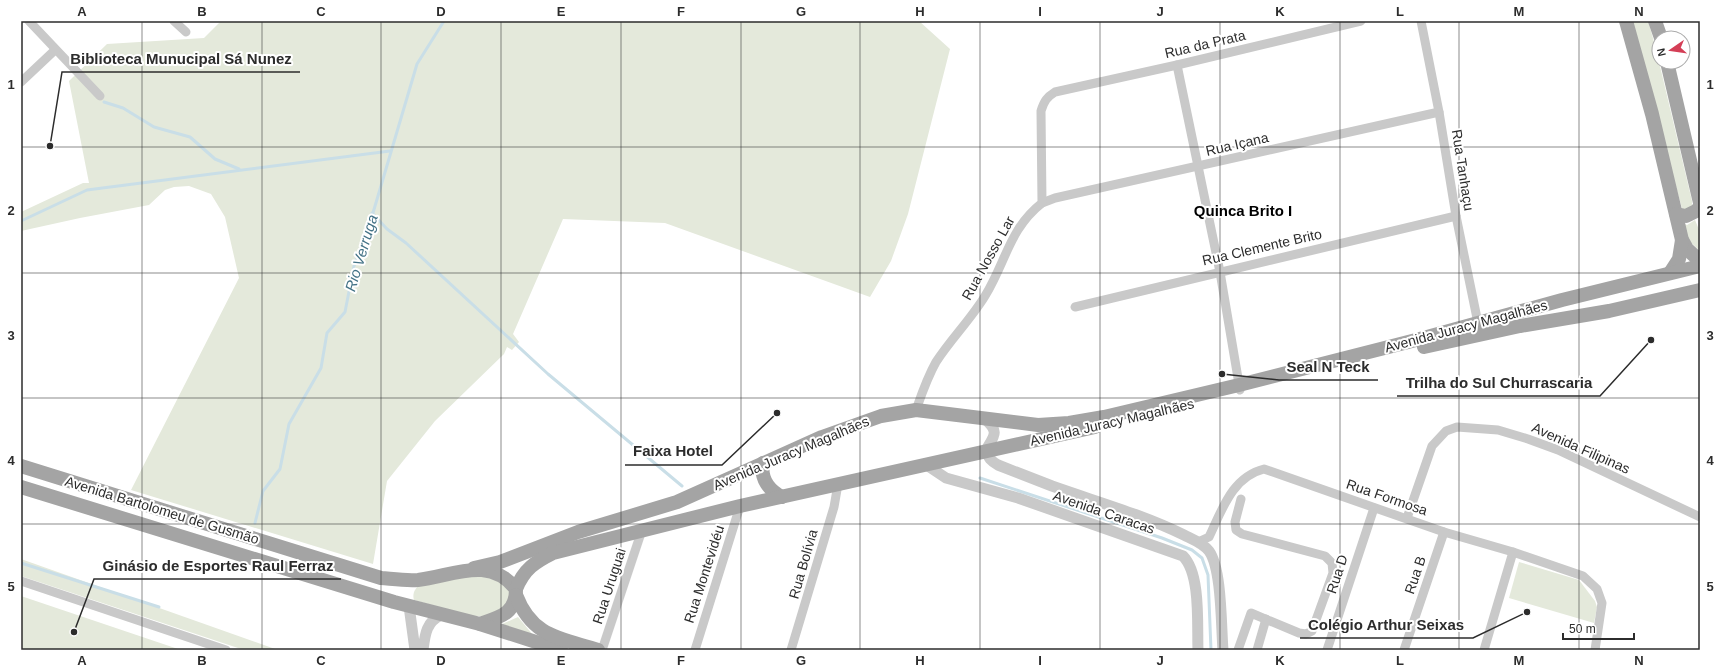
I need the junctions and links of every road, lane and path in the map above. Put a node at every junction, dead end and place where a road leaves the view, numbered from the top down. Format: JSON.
{"nodes":[{"id":1,"x":29,"y":21,"type":"edge"},
{"id":2,"x":174,"y":21,"type":"edge"},
{"id":3,"x":1361,"y":21,"type":"edge"},
{"id":4,"x":1421,"y":21,"type":"edge"},
{"id":5,"x":1626,"y":21,"type":"edge"},
{"id":6,"x":186,"y":32,"type":"dead end"},
{"id":7,"x":55,"y":50,"type":"junction"},
{"id":8,"x":1177,"y":65,"type":"junction"},
{"id":9,"x":1669,"y":70,"type":"edge"},
{"id":10,"x":21,"y":82,"type":"edge"},
{"id":11,"x":100,"y":96,"type":"dead end"},
{"id":12,"x":1439,"y":112,"type":"junction"},
{"id":13,"x":1198,"y":167,"type":"junction"},
{"id":14,"x":1042,"y":203,"type":"junction"},
{"id":15,"x":1700,"y":203,"type":"edge"},
{"id":16,"x":1700,"y":207,"type":"edge"},
{"id":17,"x":1676,"y":214,"type":"junction"},
{"id":18,"x":1456,"y":216,"type":"junction"},
{"id":19,"x":1682,"y":240,"type":"junction"},
{"id":20,"x":1700,"y":260,"type":"edge"},
{"id":21,"x":1700,"y":266,"type":"edge"},
{"id":22,"x":1220,"y":272,"type":"junction"},
{"id":23,"x":1670,"y":273,"type":"junction"},
{"id":24,"x":1700,"y":290,"type":"edge"},
{"id":25,"x":1562,"y":300,"type":"junction"},
{"id":26,"x":1075,"y":307,"type":"dead end"},
{"id":27,"x":1566,"y":319,"type":"junction"},
{"id":28,"x":1478,"y":323,"type":"junction"},
{"id":29,"x":1239,"y":388,"type":"junction"},
{"id":30,"x":916,"y":410,"type":"junction"},
{"id":31,"x":986,"y":419,"type":"junction"},
{"id":32,"x":986,"y":450,"type":"junction"},
{"id":33,"x":763,"y":463,"type":"junction"},
{"id":34,"x":925,"y":464,"type":"junction"},
{"id":35,"x":21,"y":466,"type":"edge"},
{"id":36,"x":838,"y":484,"type":"junction"},
{"id":37,"x":21,"y":487,"type":"edge"},
{"id":38,"x":782,"y":497,"type":"junction"},
{"id":39,"x":1241,"y":499,"type":"dead end"},
{"id":40,"x":740,"y":506,"type":"junction"},
{"id":41,"x":1374,"y":508,"type":"junction"},
{"id":42,"x":1700,"y":517,"type":"edge"},
{"id":43,"x":1407,"y":518,"type":"junction"},
{"id":44,"x":642,"y":530,"type":"junction"},
{"id":45,"x":1444,"y":532,"type":"junction"},
{"id":46,"x":1198,"y":542,"type":"junction"},
{"id":47,"x":1512,"y":552,"type":"junction"},
{"id":48,"x":474,"y":568,"type":"junction"},
{"id":49,"x":418,"y":580,"type":"joint"},
{"id":50,"x":21,"y":581,"type":"edge"},
{"id":51,"x":516,"y":592,"type":"junction"},
{"id":52,"x":409,"y":606,"type":"junction"},
{"id":53,"x":441,"y":615,"type":"junction"},
{"id":54,"x":1266,"y":619,"type":"junction"},
{"id":55,"x":480,"y":624,"type":"junction"},
{"id":56,"x":226,"y":650,"type":"edge"},
{"id":57,"x":415,"y":650,"type":"edge"},
{"id":58,"x":423,"y":650,"type":"edge"},
{"id":59,"x":562,"y":650,"type":"edge"},
{"id":60,"x":598,"y":650,"type":"edge"},
{"id":61,"x":602,"y":650,"type":"edge"},
{"id":62,"x":695,"y":650,"type":"edge"},
{"id":63,"x":791,"y":650,"type":"edge"},
{"id":64,"x":1198,"y":650,"type":"edge"},
{"id":65,"x":1223,"y":650,"type":"edge"},
{"id":66,"x":1238,"y":650,"type":"edge"},
{"id":67,"x":1257,"y":650,"type":"edge"},
{"id":68,"x":1327,"y":650,"type":"edge"},
{"id":69,"x":1404,"y":650,"type":"edge"},
{"id":70,"x":1484,"y":650,"type":"edge"},
{"id":71,"x":1595,"y":650,"type":"edge"}],
"edges":[{"from":1,"to":7,"type":"street"},
{"from":2,"to":6,"type":"street"},
{"from":3,"to":8,"type":"street","name":"Rua da Prata"},
{"from":4,"to":12,"type":"street","name":"Rua Tanhaçu"},
{"from":5,"to":17,"type":"main road"},
{"from":7,"to":10,"type":"street"},
{"from":7,"to":11,"type":"street"},
{"from":8,"to":13,"type":"street"},
{"from":8,"to":14,"type":"street","name":"Rua da Prata"},
{"from":9,"to":15,"type":"main road"},
{"from":12,"to":13,"type":"street","name":"Rua Içana"},
{"from":12,"to":18,"type":"street","name":"Rua Tanhaçu"},
{"from":13,"to":14,"type":"street","name":"Rua Içana"},
{"from":13,"to":22,"type":"street"},
{"from":14,"to":30,"type":"street","name":"Rua Nosso Lar"},
{"from":16,"to":17,"type":"main road"},
{"from":17,"to":19,"type":"main road"},
{"from":18,"to":22,"type":"street","name":"Rua Clemente Brito"},
{"from":18,"to":28,"type":"street","name":"Rua Tanhaçu"},
{"from":19,"to":20,"type":"main road"},
{"from":19,"to":23,"type":"main road"},
{"from":21,"to":23,"type":"main road","name":"Avenida Juracy Magalhães"},
{"from":22,"to":26,"type":"street","name":"Rua Clemente Brito"},
{"from":22,"to":29,"type":"street"},
{"from":23,"to":25,"type":"main road","name":"Avenida Juracy Magalhães"},
{"from":24,"to":27,"type":"main road","name":"Avenida Juracy Magalhães"},
{"from":25,"to":27,"type":"main road"},
{"from":25,"to":28,"type":"main road","name":"Avenida Juracy Magalhães"},
{"from":27,"to":29,"type":"main road","name":"Avenida Juracy Magalhães"},
{"from":28,"to":29,"type":"main road","name":"Avenida Juracy Magalhães"},
{"from":29,"to":31,"type":"main road","name":"Avenida Juracy Magalhães"},
{"from":29,"to":32,"type":"main road","name":"Avenida Juracy Magalhães"},
{"from":30,"to":31,"type":"main road","name":"Avenida Juracy Magalhães"},
{"from":30,"to":33,"type":"main road","name":"Avenida Juracy Magalhães"},
{"from":31,"to":32,"type":"street"},
{"from":32,"to":34,"type":"main road","name":"Avenida Juracy Magalhães"},
{"from":32,"to":46,"type":"street","name":"Avenida Caracas"},
{"from":33,"to":38,"type":"main road"},
{"from":33,"to":48,"type":"main road","name":"Avenida Juracy Magalhães"},
{"from":34,"to":36,"type":"main road","name":"Avenida Juracy Magalhães"},
{"from":34,"to":64,"type":"street","name":"Avenida Caracas"},
{"from":35,"to":49,"type":"main road","name":"Avenida Bartolomeu de Gusmão"},
{"from":36,"to":38,"type":"main road","name":"Avenida Juracy Magalhães"},
{"from":36,"to":63,"type":"street","name":"Rua Bolívia"},
{"from":37,"to":52,"type":"main road","name":"Avenida Bartolomeu de Gusmão"},
{"from":38,"to":40,"type":"main road","name":"Avenida Juracy Magalhães"},
{"from":39,"to":54,"type":"street"},
{"from":40,"to":44,"type":"main road","name":"Avenida Juracy Magalhães"},
{"from":40,"to":62,"type":"street","name":"Rua Montevidéu"},
{"from":41,"to":43,"type":"street","name":"Rua Formosa"},
{"from":41,"to":46,"type":"street","name":"Rua Formosa"},
{"from":41,"to":68,"type":"street","name":"Rua D"},
{"from":42,"to":43,"type":"street","name":"Avenida Filipinas"},
{"from":43,"to":45,"type":"street","name":"Rua Formosa"},
{"from":44,"to":51,"type":"main road","name":"Avenida Juracy Magalhães"},
{"from":44,"to":61,"type":"street","name":"Rua Uruguai"},
{"from":45,"to":47,"type":"street","name":"Rua Formosa"},
{"from":45,"to":69,"type":"street","name":"Rua B"},
{"from":46,"to":65,"type":"street","name":"Avenida Caracas"},
{"from":47,"to":70,"type":"street"},
{"from":47,"to":71,"type":"street","name":"Rua Formosa"},
{"from":48,"to":49,"type":"main road","name":"Avenida Juracy Magalhães"},
{"from":48,"to":51,"type":"main road"},
{"from":50,"to":56,"type":"street"},
{"from":51,"to":55,"type":"main road","name":"Avenida Juracy Magalhães"},
{"from":51,"to":60,"type":"main road"},
{"from":52,"to":53,"type":"main road","name":"Avenida Bartolomeu de Gusmão"},
{"from":52,"to":57,"type":"street"},
{"from":53,"to":55,"type":"main road","name":"Avenida Bartolomeu de Gusmão"},
{"from":53,"to":58,"type":"street"},
{"from":54,"to":66,"type":"street"},
{"from":54,"to":67,"type":"street"},
{"from":55,"to":59,"type":"main road","name":"Avenida Bartolomeu de Gusmão"}]}
